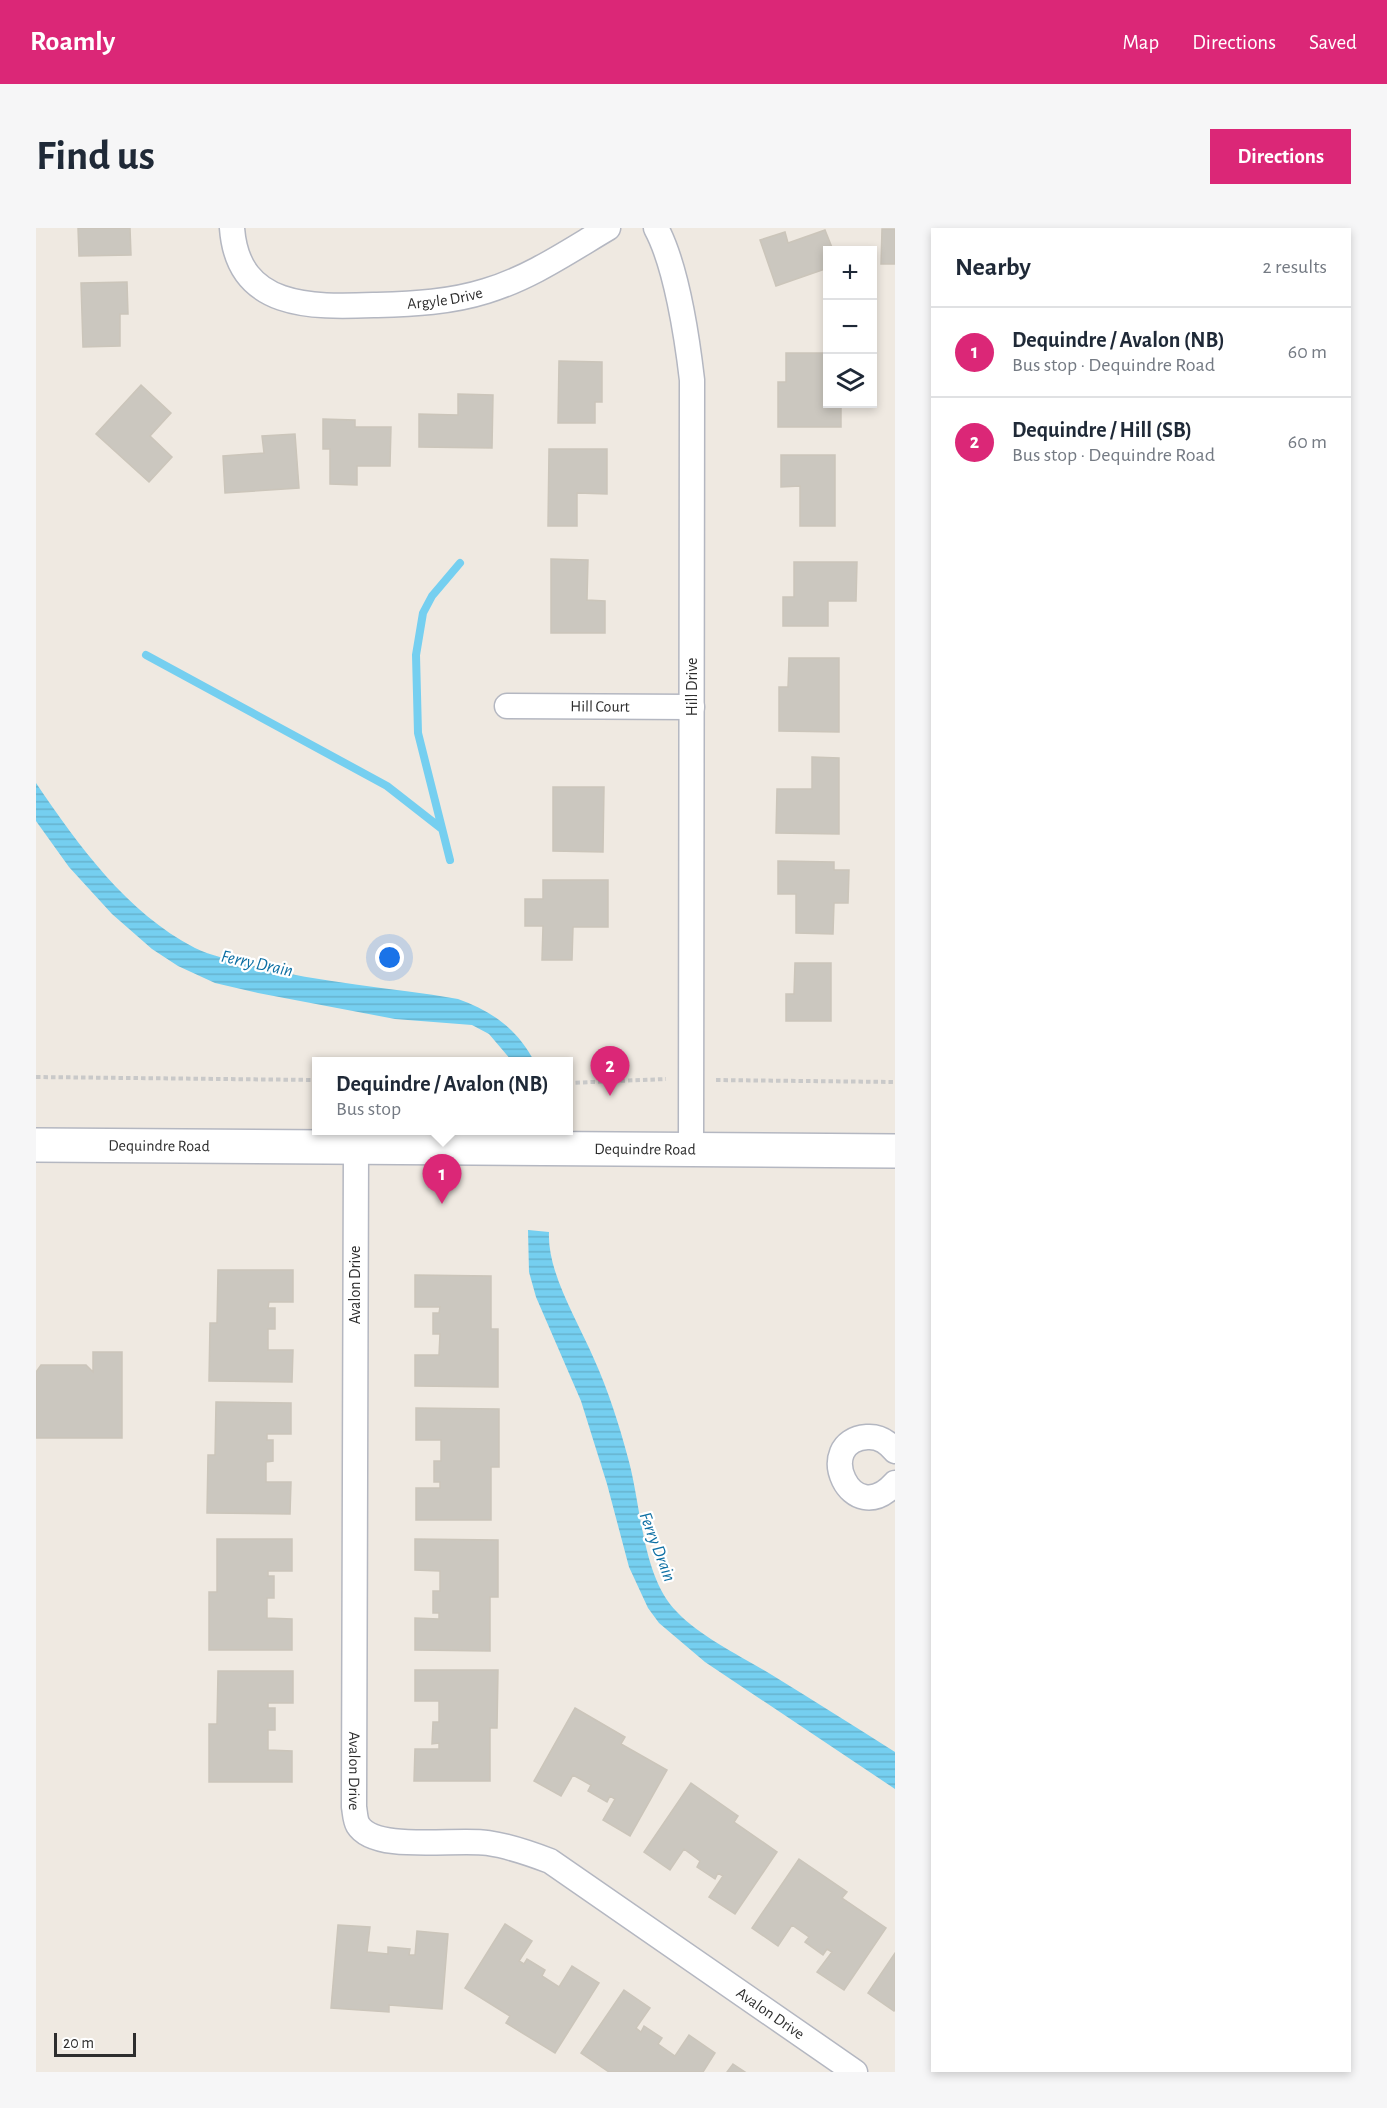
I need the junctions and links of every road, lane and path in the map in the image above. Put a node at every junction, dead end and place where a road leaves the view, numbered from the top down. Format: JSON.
{"nodes":[{"id":1,"x":232,"y":228,"type":"edge"},
{"id":2,"x":608,"y":228,"type":"edge"},
{"id":3,"x":656,"y":228,"type":"edge"},
{"id":4,"x":507,"y":706,"type":"dead end"},
{"id":5,"x":692,"y":707,"type":"junction"},
{"id":6,"x":36,"y":1077,"type":"edge"},
{"id":7,"x":670,"y":1078,"type":"dead end"},
{"id":8,"x":312,"y":1080,"type":"edge"},
{"id":9,"x":712,"y":1080,"type":"dead end"},
{"id":10,"x":895,"y":1082,"type":"edge"},
{"id":11,"x":573,"y":1083,"type":"edge"},
{"id":12,"x":36,"y":1145,"type":"edge"},
{"id":13,"x":356,"y":1147,"type":"junction"},
{"id":14,"x":691,"y":1150,"type":"junction"},
{"id":15,"x":895,"y":1151,"type":"edge"},
{"id":16,"x":895,"y":1452,"type":"edge"},
{"id":17,"x":895,"y":1483,"type":"edge"},
{"id":18,"x":855,"y":2072,"type":"edge"}],
"edges":[{"from":1,"to":2,"type":"street","name":"Argyle Drive"},
{"from":3,"to":5,"type":"street","name":"Hill Drive"},
{"from":4,"to":5,"type":"street","name":"Hill Court"},
{"from":5,"to":14,"type":"street","name":"Hill Drive"},
{"from":6,"to":8,"type":"path"},
{"from":7,"to":11,"type":"path"},
{"from":9,"to":10,"type":"path"},
{"from":12,"to":13,"type":"main road","name":"Dequindre Road"},
{"from":13,"to":14,"type":"main road","name":"Dequindre Road"},
{"from":13,"to":18,"type":"street","name":"Avalon Drive"},
{"from":14,"to":15,"type":"main road","name":"Dequindre Road"},
{"from":16,"to":17,"type":"street"}]}
